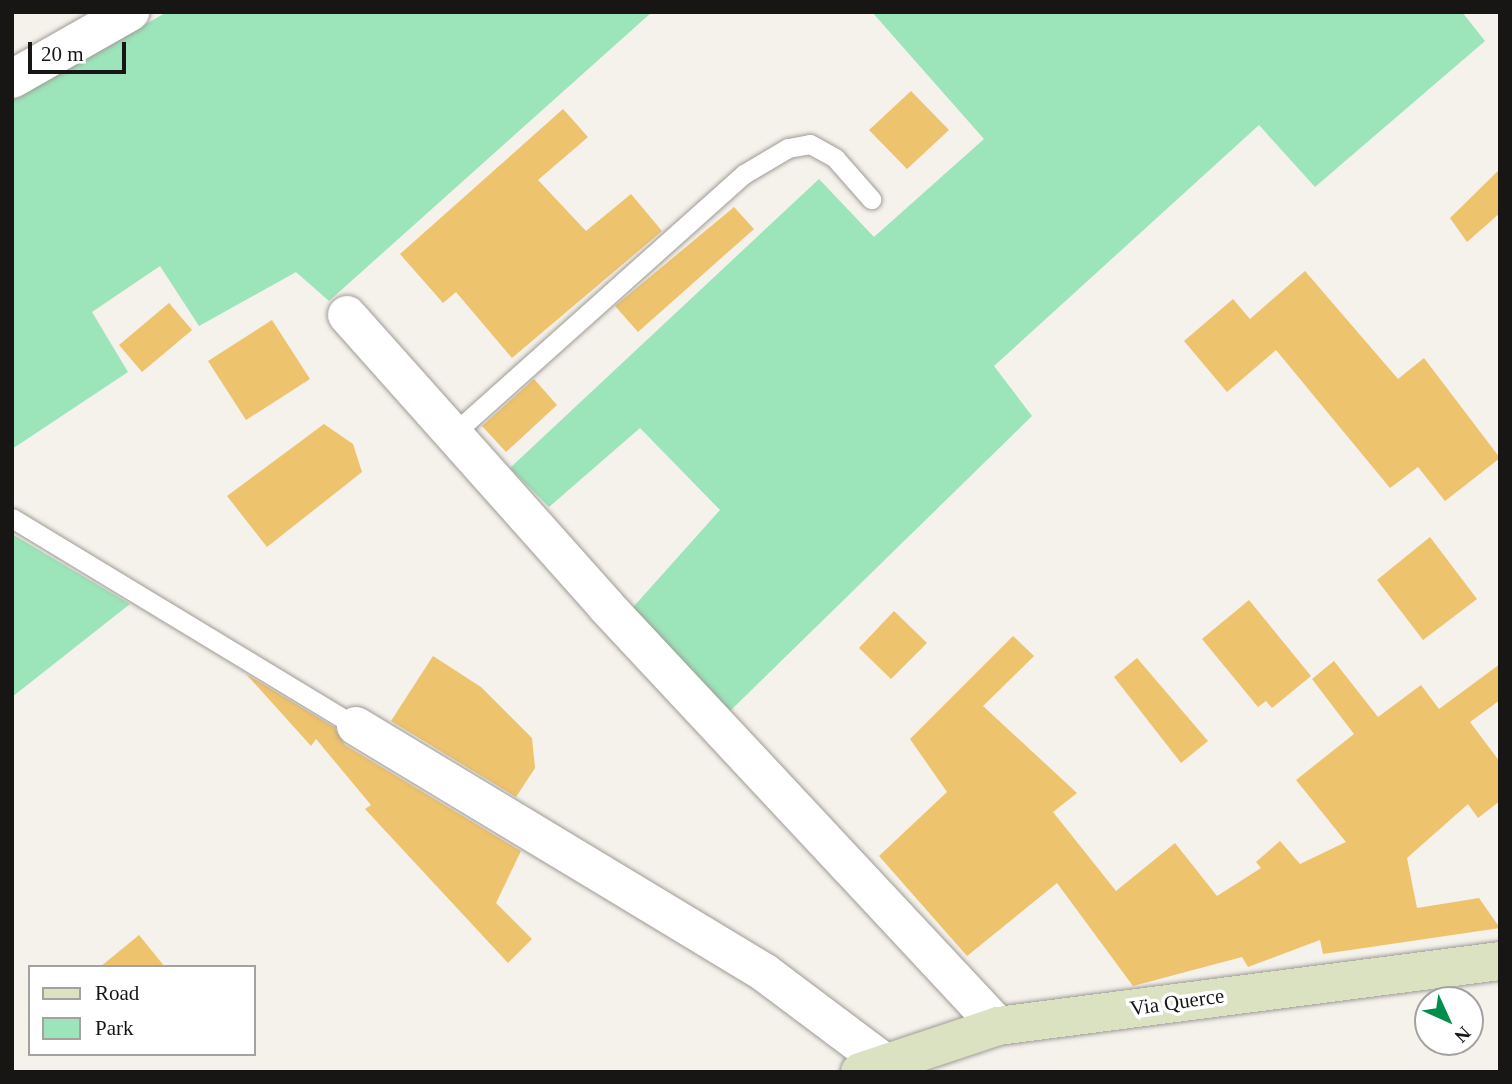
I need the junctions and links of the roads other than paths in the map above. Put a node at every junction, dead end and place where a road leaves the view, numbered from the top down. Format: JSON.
{"nodes":[{"id":1,"x":130,"y":12,"type":"edge"},
{"id":2,"x":12,"y":79,"type":"edge"},
{"id":3,"x":871,"y":199,"type":"dead end"},
{"id":4,"x":347,"y":315,"type":"dead end"},
{"id":5,"x":453,"y":434,"type":"junction"},
{"id":6,"x":12,"y":518,"type":"edge"},
{"id":7,"x":356,"y":726,"type":"joint"},
{"id":8,"x":1500,"y":961,"type":"edge"},
{"id":9,"x":998,"y":1026,"type":"junction"},
{"id":10,"x":872,"y":1067,"type":"edge"}],
"edges":[{"from":1,"to":2,"type":"street"},
{"from":3,"to":5,"type":"lane"},
{"from":4,"to":5,"type":"street"},
{"from":5,"to":9,"type":"street"},
{"from":6,"to":7,"type":"lane"},
{"from":7,"to":10,"type":"street"},
{"from":8,"to":9,"type":"street","name":"Via Querce"},
{"from":9,"to":10,"type":"street","name":"Via Querce"}]}
